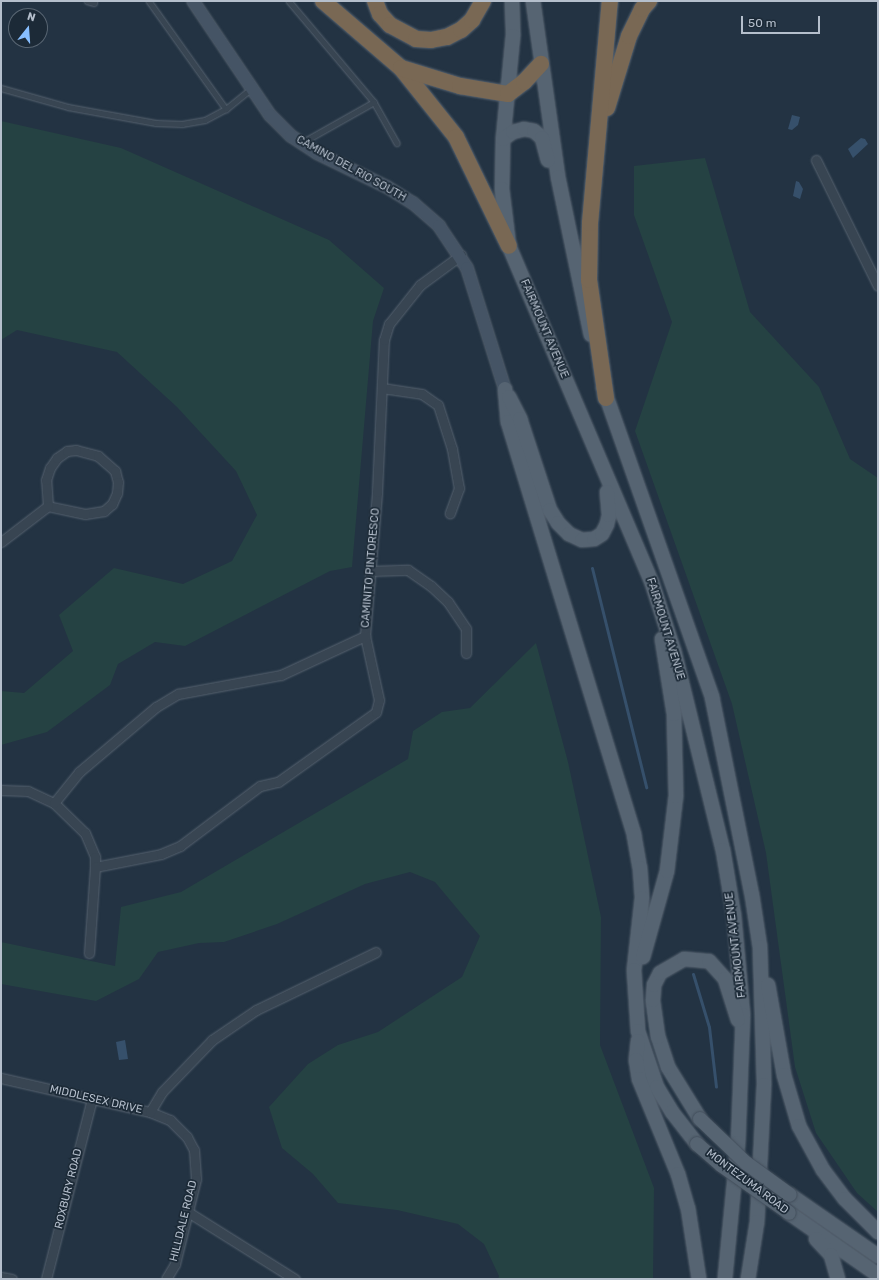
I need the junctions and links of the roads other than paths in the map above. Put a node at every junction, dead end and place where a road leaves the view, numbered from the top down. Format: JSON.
{"nodes":[{"id":1,"x":87,"y":1,"type":"edge"},
{"id":2,"x":94,"y":1,"type":"edge"},
{"id":3,"x":149,"y":1,"type":"edge"},
{"id":4,"x":193,"y":1,"type":"edge"},
{"id":5,"x":289,"y":1,"type":"edge"},
{"id":6,"x":323,"y":1,"type":"edge"},
{"id":7,"x":375,"y":1,"type":"edge"},
{"id":8,"x":483,"y":1,"type":"edge"},
{"id":9,"x":512,"y":1,"type":"edge"},
{"id":10,"x":533,"y":1,"type":"edge"},
{"id":11,"x":610,"y":1,"type":"edge"},
{"id":12,"x":649,"y":1,"type":"edge"},
{"id":13,"x":541,"y":64,"type":"junction"},
{"id":14,"x":401,"y":68,"type":"junction"},
{"id":15,"x":1,"y":88,"type":"edge"},
{"id":16,"x":252,"y":89,"type":"junction"},
{"id":17,"x":508,"y":94,"type":"junction"},
{"id":18,"x":374,"y":102,"type":"junction"},
{"id":19,"x":226,"y":108,"type":"junction"},
{"id":20,"x":504,"y":140,"type":"junction"},
{"id":21,"x":597,"y":142,"type":"junction"},
{"id":22,"x":301,"y":143,"type":"junction"},
{"id":23,"x":397,"y":143,"type":"dead end"},
{"id":24,"x":816,"y":160,"type":"dead end"},
{"id":25,"x":558,"y":177,"type":"junction"},
{"id":26,"x":510,"y":246,"type":"junction"},
{"id":27,"x":461,"y":255,"type":"junction"},
{"id":28,"x":878,"y":286,"type":"edge"},
{"id":29,"x":382,"y":388,"type":"junction"},
{"id":30,"x":505,"y":389,"type":"junction"},
{"id":31,"x":606,"y":398,"type":"junction"},
{"id":32,"x":604,"y":474,"type":"junction"},
{"id":33,"x":48,"y":506,"type":"junction"},
{"id":34,"x":450,"y":513,"type":"dead end"},
{"id":35,"x":1,"y":542,"type":"edge"},
{"id":36,"x":370,"y":571,"type":"junction"},
{"id":37,"x":652,"y":583,"type":"junction"},
{"id":38,"x":365,"y":636,"type":"junction"},
{"id":39,"x":466,"y":653,"type":"dead end"},
{"id":40,"x":1,"y":790,"type":"edge"},
{"id":41,"x":54,"y":803,"type":"junction"},
{"id":42,"x":95,"y":867,"type":"junction"},
{"id":43,"x":760,"y":948,"type":"junction"},
{"id":44,"x":376,"y":952,"type":"dead end"},
{"id":45,"x":89,"y":953,"type":"dead end"},
{"id":46,"x":636,"y":991,"type":"junction"},
{"id":47,"x":638,"y":1031,"type":"junction"},
{"id":48,"x":742,"y":1032,"type":"junction"},
{"id":49,"x":1,"y":1078,"type":"edge"},
{"id":50,"x":92,"y":1098,"type":"junction"},
{"id":51,"x":150,"y":1112,"type":"junction"},
{"id":52,"x":188,"y":1212,"type":"junction"},
{"id":53,"x":793,"y":1216,"type":"junction"},
{"id":54,"x":757,"y":1222,"type":"junction"},
{"id":55,"x":878,"y":1232,"type":"edge"},
{"id":56,"x":878,"y":1256,"type":"edge"},
{"id":57,"x":878,"y":1275,"type":"edge"},
{"id":58,"x":1,"y":1277,"type":"edge"},
{"id":59,"x":12,"y":1279,"type":"edge"},
{"id":60,"x":46,"y":1279,"type":"edge"},
{"id":61,"x":166,"y":1279,"type":"edge"},
{"id":62,"x":296,"y":1279,"type":"edge"},
{"id":63,"x":699,"y":1279,"type":"edge"},
{"id":64,"x":725,"y":1279,"type":"edge"},
{"id":65,"x":748,"y":1279,"type":"edge"},
{"id":66,"x":758,"y":1279,"type":"edge"},
{"id":67,"x":838,"y":1279,"type":"edge"}],
"edges":[{"from":1,"to":2,"type":"lane"},
{"from":3,"to":19,"type":"lane"},
{"from":4,"to":16,"type":"street","name":"CAMINO DEL RIO SOUTH"},
{"from":5,"to":18,"type":"lane"},
{"from":6,"to":14,"type":"highway"},
{"from":7,"to":8,"type":"highway"},
{"from":9,"to":17,"type":"main road","name":"FAIRMOUNT AVENUE"},
{"from":10,"to":13,"type":"main road","name":"FAIRMOUNT AVENUE"},
{"from":11,"to":21,"type":"highway"},
{"from":12,"to":21,"type":"highway"},
{"from":13,"to":17,"type":"highway"},
{"from":13,"to":25,"type":"main road","name":"FAIRMOUNT AVENUE"},
{"from":14,"to":17,"type":"highway"},
{"from":14,"to":26,"type":"highway"},
{"from":15,"to":19,"type":"lane"},
{"from":16,"to":19,"type":"lane"},
{"from":16,"to":22,"type":"street","name":"CAMINO DEL RIO SOUTH"},
{"from":17,"to":20,"type":"main road","name":"FAIRMOUNT AVENUE"},
{"from":18,"to":22,"type":"lane"},
{"from":18,"to":23,"type":"lane"},
{"from":20,"to":25,"type":"main road"},
{"from":20,"to":26,"type":"main road","name":"FAIRMOUNT AVENUE"},
{"from":21,"to":31,"type":"highway"},
{"from":22,"to":27,"type":"street","name":"CAMINO DEL RIO SOUTH"},
{"from":24,"to":28,"type":"street"},
{"from":25,"to":31,"type":"main road","name":"FAIRMOUNT AVENUE"},
{"from":26,"to":32,"type":"main road","name":"FAIRMOUNT AVENUE"},
{"from":27,"to":29,"type":"street","name":"CAMINITO PINTORESCO"},
{"from":27,"to":30,"type":"street","name":"CAMINO DEL RIO SOUTH"},
{"from":29,"to":34,"type":"street"},
{"from":29,"to":36,"type":"street","name":"CAMINITO PINTORESCO"},
{"from":30,"to":32,"type":"main road"},
{"from":30,"to":46,"type":"main road"},
{"from":31,"to":43,"type":"main road","name":"FAIRMOUNT AVENUE"},
{"from":32,"to":37,"type":"main road","name":"FAIRMOUNT AVENUE"},
{"from":33,"to":33,"type":"street"},
{"from":33,"to":35,"type":"street"},
{"from":36,"to":38,"type":"street","name":"CAMINITO PINTORESCO"},
{"from":36,"to":39,"type":"street"},
{"from":37,"to":46,"type":"main road"},
{"from":37,"to":48,"type":"main road","name":"FAIRMOUNT AVENUE"},
{"from":38,"to":41,"type":"street","name":"CAMINITO PINTORESCO"},
{"from":38,"to":42,"type":"street"},
{"from":40,"to":41,"type":"street"},
{"from":41,"to":42,"type":"street"},
{"from":42,"to":45,"type":"street"},
{"from":43,"to":54,"type":"main road","name":"FAIRMOUNT AVENUE"},
{"from":43,"to":55,"type":"main road"},
{"from":44,"to":51,"type":"street","name":"MIDDLESEX DRIVE"},
{"from":46,"to":47,"type":"main road","name":"MONTEZUMA ROAD"},
{"from":47,"to":53,"type":"main road","name":"MONTEZUMA ROAD","bridge":true},
{"from":47,"to":63,"type":"main road"},
{"from":48,"to":56,"type":"main road","bridge":true},
{"from":48,"to":64,"type":"main road","name":"FAIRMOUNT AVENUE"},
{"from":49,"to":50,"type":"street","name":"MIDDLESEX DRIVE"},
{"from":50,"to":51,"type":"street","name":"MIDDLESEX DRIVE"},
{"from":50,"to":60,"type":"street","name":"ROXBURY ROAD"},
{"from":51,"to":52,"type":"street","name":"HILLDALE ROAD"},
{"from":52,"to":61,"type":"street","name":"HILLDALE ROAD"},
{"from":52,"to":62,"type":"street"},
{"from":53,"to":57,"type":"main road","name":"MONTEZUMA ROAD"},
{"from":53,"to":67,"type":"main road"},
{"from":54,"to":65,"type":"main road","name":"FAIRMOUNT AVENUE"},
{"from":54,"to":66,"type":"main road"},
{"from":58,"to":59,"type":"street"}]}
